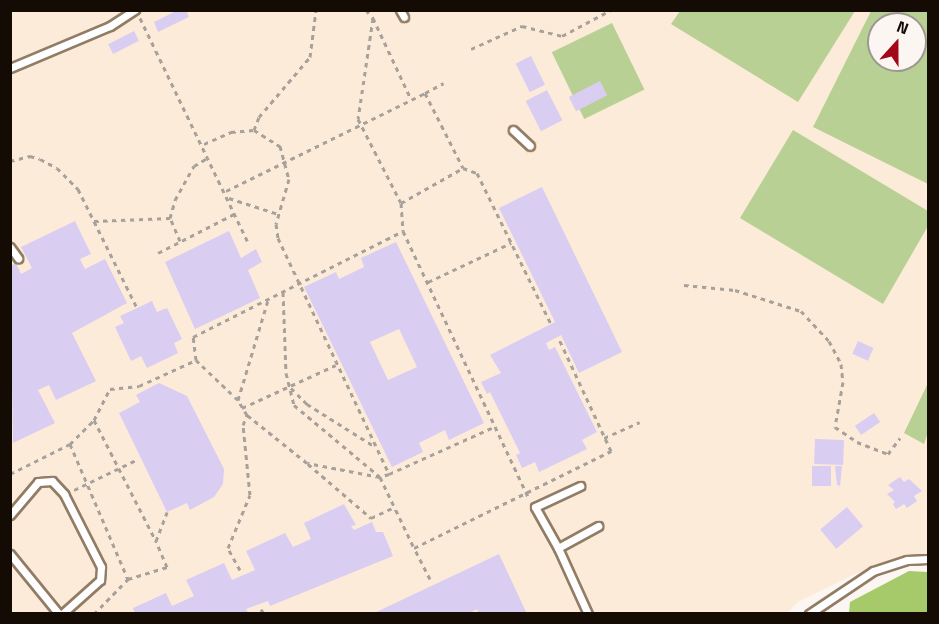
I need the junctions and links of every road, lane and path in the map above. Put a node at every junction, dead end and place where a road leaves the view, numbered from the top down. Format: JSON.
{"nodes":[{"id":1,"x":136,"y":10,"type":"edge"},
{"id":2,"x":316,"y":10,"type":"edge"},
{"id":3,"x":366,"y":10,"type":"edge"},
{"id":4,"x":611,"y":10,"type":"edge"},
{"id":5,"x":373,"y":18,"type":"junction"},
{"id":6,"x":471,"y":49,"type":"dead end"},
{"id":7,"x":10,"y":68,"type":"edge"},
{"id":8,"x":444,"y":82,"type":"dead end"},
{"id":9,"x":424,"y":93,"type":"junction"},
{"id":10,"x":411,"y":99,"type":"junction"},
{"id":11,"x":360,"y":124,"type":"junction"},
{"id":12,"x":254,"y":130,"type":"junction"},
{"id":13,"x":513,"y":130,"type":"dead end"},
{"id":14,"x":204,"y":144,"type":"junction"},
{"id":15,"x":530,"y":146,"type":"dead end"},
{"id":16,"x":210,"y":157,"type":"junction"},
{"id":17,"x":10,"y":161,"type":"edge"},
{"id":18,"x":287,"y":162,"type":"junction"},
{"id":19,"x":463,"y":168,"type":"junction"},
{"id":20,"x":226,"y":191,"type":"junction"},
{"id":21,"x":229,"y":198,"type":"junction"},
{"id":22,"x":401,"y":203,"type":"junction"},
{"id":23,"x":236,"y":213,"type":"junction"},
{"id":24,"x":278,"y":214,"type":"junction"},
{"id":25,"x":170,"y":218,"type":"junction"},
{"id":26,"x":94,"y":221,"type":"junction"},
{"id":27,"x":402,"y":231,"type":"junction"},
{"id":28,"x":180,"y":241,"type":"junction"},
{"id":29,"x":249,"y":243,"type":"dead end"},
{"id":30,"x":512,"y":243,"type":"junction"},
{"id":31,"x":10,"y":247,"type":"edge"},
{"id":32,"x":158,"y":253,"type":"dead end"},
{"id":33,"x":18,"y":258,"type":"dead end"},
{"id":34,"x":428,"y":282,"type":"junction"},
{"id":35,"x":297,"y":283,"type":"junction"},
{"id":36,"x":684,"y":285,"type":"dead end"},
{"id":37,"x":284,"y":292,"type":"junction"},
{"id":38,"x":268,"y":300,"type":"junction"},
{"id":39,"x":137,"y":308,"type":"dead end"},
{"id":40,"x":551,"y":324,"type":"dead end"},
{"id":41,"x":558,"y":337,"type":"dead end"},
{"id":42,"x":196,"y":360,"type":"junction"},
{"id":43,"x":336,"y":364,"type":"junction"},
{"id":44,"x":289,"y":387,"type":"junction"},
{"id":45,"x":238,"y":400,"type":"junction"},
{"id":46,"x":242,"y":408,"type":"junction"},
{"id":47,"x":247,"y":415,"type":"junction"},
{"id":48,"x":94,"y":420,"type":"junction"},
{"id":49,"x":640,"y":422,"type":"dead end"},
{"id":50,"x":496,"y":426,"type":"junction"},
{"id":51,"x":604,"y":438,"type":"junction"},
{"id":52,"x":900,"y":438,"type":"dead end"},
{"id":53,"x":70,"y":444,"type":"junction"},
{"id":54,"x":376,"y":447,"type":"junction"},
{"id":55,"x":138,"y":459,"type":"dead end"},
{"id":56,"x":307,"y":463,"type":"junction"},
{"id":57,"x":119,"y":469,"type":"junction"},
{"id":58,"x":10,"y":474,"type":"edge"},
{"id":59,"x":389,"y":474,"type":"junction"},
{"id":60,"x":380,"y":477,"type":"junction"},
{"id":61,"x":87,"y":484,"type":"junction"},
{"id":62,"x":580,"y":486,"type":"dead end"},
{"id":63,"x":525,"y":493,"type":"junction"},
{"id":64,"x":64,"y":494,"type":"junction"},
{"id":65,"x":395,"y":507,"type":"junction"},
{"id":66,"x":167,"y":512,"type":"dead end"},
{"id":67,"x":10,"y":515,"type":"edge"},
{"id":68,"x":598,"y":526,"type":"dead end"},
{"id":69,"x":156,"y":541,"type":"junction"},
{"id":70,"x":414,"y":548,"type":"junction"},
{"id":71,"x":558,"y":548,"type":"junction"},
{"id":72,"x":10,"y":554,"type":"edge"},
{"id":73,"x":928,"y":559,"type":"edge"},
{"id":74,"x":240,"y":570,"type":"dead end"},
{"id":75,"x":128,"y":579,"type":"junction"},
{"id":76,"x":430,"y":579,"type":"dead end"},
{"id":77,"x":60,"y":614,"type":"edge"},
{"id":78,"x":94,"y":614,"type":"edge"},
{"id":79,"x":588,"y":614,"type":"edge"},
{"id":80,"x":808,"y":614,"type":"edge"}],
"edges":[{"from":1,"to":7,"type":"lane"},
{"from":1,"to":14,"type":"path"},
{"from":2,"to":12,"type":"path"},
{"from":3,"to":5,"type":"path"},
{"from":4,"to":6,"type":"path"},
{"from":5,"to":10,"type":"path"},
{"from":5,"to":11,"type":"path"},
{"from":8,"to":9,"type":"path"},
{"from":9,"to":10,"type":"path"},
{"from":9,"to":19,"type":"path"},
{"from":10,"to":11,"type":"path"},
{"from":11,"to":18,"type":"path"},
{"from":11,"to":22,"type":"path"},
{"from":12,"to":14,"type":"path"},
{"from":12,"to":18,"type":"path"},
{"from":13,"to":15,"type":"lane"},
{"from":14,"to":16,"type":"path"},
{"from":16,"to":20,"type":"path"},
{"from":16,"to":25,"type":"path"},
{"from":17,"to":26,"type":"path"},
{"from":18,"to":20,"type":"path"},
{"from":18,"to":24,"type":"path"},
{"from":19,"to":22,"type":"path"},
{"from":19,"to":30,"type":"path"},
{"from":20,"to":21,"type":"path"},
{"from":21,"to":23,"type":"path"},
{"from":21,"to":24,"type":"path"},
{"from":22,"to":27,"type":"path"},
{"from":23,"to":28,"type":"path"},
{"from":23,"to":29,"type":"path"},
{"from":24,"to":35,"type":"path"},
{"from":25,"to":26,"type":"path"},
{"from":25,"to":28,"type":"path"},
{"from":26,"to":39,"type":"path"},
{"from":27,"to":34,"type":"path"},
{"from":27,"to":35,"type":"path"},
{"from":28,"to":32,"type":"path"},
{"from":30,"to":34,"type":"path"},
{"from":30,"to":40,"type":"path"},
{"from":31,"to":33,"type":"lane"},
{"from":34,"to":50,"type":"path"},
{"from":35,"to":37,"type":"path"},
{"from":35,"to":43,"type":"path"},
{"from":36,"to":52,"type":"path"},
{"from":37,"to":38,"type":"path"},
{"from":37,"to":44,"type":"path"},
{"from":38,"to":42,"type":"path"},
{"from":38,"to":45,"type":"path"},
{"from":41,"to":51,"type":"path"},
{"from":42,"to":45,"type":"path"},
{"from":42,"to":48,"type":"path"},
{"from":43,"to":44,"type":"path"},
{"from":43,"to":54,"type":"path"},
{"from":44,"to":46,"type":"path"},
{"from":44,"to":54,"type":"path"},
{"from":44,"to":60,"type":"path"},
{"from":45,"to":46,"type":"path"},
{"from":46,"to":47,"type":"path"},
{"from":47,"to":56,"type":"path"},
{"from":47,"to":74,"type":"path"},
{"from":48,"to":53,"type":"path"},
{"from":48,"to":57,"type":"path"},
{"from":49,"to":51,"type":"path"},
{"from":50,"to":59,"type":"path"},
{"from":50,"to":63,"type":"path"},
{"from":51,"to":63,"type":"path"},
{"from":53,"to":58,"type":"path"},
{"from":53,"to":61,"type":"path"},
{"from":54,"to":59,"type":"path"},
{"from":55,"to":57,"type":"path"},
{"from":56,"to":60,"type":"path"},
{"from":56,"to":65,"type":"path"},
{"from":57,"to":61,"type":"path"},
{"from":57,"to":69,"type":"path"},
{"from":59,"to":60,"type":"path"},
{"from":60,"to":65,"type":"path"},
{"from":61,"to":64,"type":"path"},
{"from":61,"to":75,"type":"path"},
{"from":62,"to":71,"type":"lane"},
{"from":63,"to":70,"type":"path"},
{"from":64,"to":67,"type":"lane"},
{"from":64,"to":77,"type":"lane"},
{"from":65,"to":70,"type":"path"},
{"from":66,"to":69,"type":"path"},
{"from":68,"to":71,"type":"lane"},
{"from":69,"to":75,"type":"path"},
{"from":70,"to":76,"type":"path"},
{"from":71,"to":79,"type":"lane"},
{"from":72,"to":77,"type":"lane"},
{"from":73,"to":80,"type":"lane"},
{"from":75,"to":78,"type":"path"}]}
